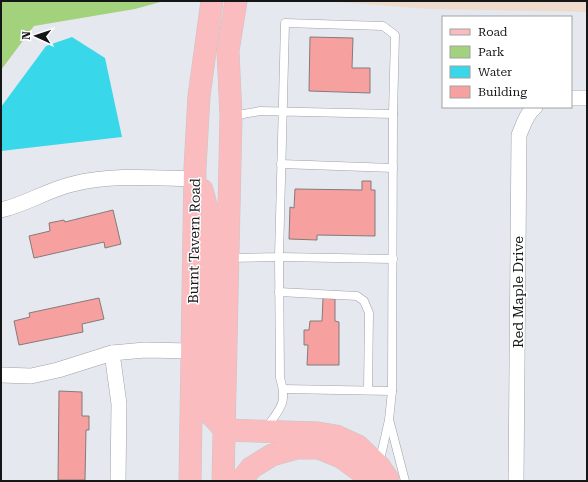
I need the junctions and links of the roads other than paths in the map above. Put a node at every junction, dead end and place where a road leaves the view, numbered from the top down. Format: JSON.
{"nodes":[{"id":1,"x":212,"y":1,"type":"edge"},
{"id":2,"x":236,"y":1,"type":"edge"},
{"id":3,"x":208,"y":26,"type":"junction"},
{"id":4,"x":572,"y":98,"type":"edge"},
{"id":5,"x":587,"y":98,"type":"edge"},
{"id":6,"x":534,"y":108,"type":"edge"},
{"id":7,"x":282,"y":111,"type":"junction"},
{"id":8,"x":394,"y":114,"type":"junction"},
{"id":9,"x":231,"y":116,"type":"junction"},
{"id":10,"x":281,"y":164,"type":"junction"},
{"id":11,"x":393,"y":168,"type":"junction"},
{"id":12,"x":195,"y":173,"type":"junction"},
{"id":13,"x":1,"y":210,"type":"edge"},
{"id":14,"x":279,"y":257,"type":"junction"},
{"id":15,"x":228,"y":258,"type":"junction"},
{"id":16,"x":393,"y":259,"type":"junction"},
{"id":17,"x":279,"y":292,"type":"junction"},
{"id":18,"x":192,"y":351,"type":"junction"},
{"id":19,"x":112,"y":353,"type":"junction"},
{"id":20,"x":1,"y":375,"type":"edge"},
{"id":21,"x":283,"y":389,"type":"junction"},
{"id":22,"x":368,"y":390,"type":"junction"},
{"id":23,"x":392,"y":391,"type":"junction"},
{"id":24,"x":389,"y":420,"type":"junction"},
{"id":25,"x":225,"y":430,"type":"junction"},
{"id":26,"x":265,"y":431,"type":"junction"},
{"id":27,"x":378,"y":476,"type":"edge"},
{"id":28,"x":118,"y":481,"type":"edge"},
{"id":29,"x":190,"y":481,"type":"edge"},
{"id":30,"x":224,"y":481,"type":"edge"},
{"id":31,"x":241,"y":481,"type":"edge"},
{"id":32,"x":405,"y":481,"type":"edge"},
{"id":33,"x":516,"y":481,"type":"edge"}],
"edges":[{"from":1,"to":3,"type":"main road","name":"Burnt Tavern Road"},
{"from":2,"to":9,"type":"main road"},
{"from":3,"to":9,"type":"main road"},
{"from":3,"to":12,"type":"main road","name":"Burnt Tavern Road"},
{"from":4,"to":5,"type":"street"},
{"from":6,"to":33,"type":"street","name":"Red Maple Drive"},
{"from":7,"to":8,"type":"lane"},
{"from":7,"to":8,"type":"lane"},
{"from":7,"to":9,"type":"lane"},
{"from":7,"to":10,"type":"lane"},
{"from":8,"to":11,"type":"lane"},
{"from":9,"to":15,"type":"main road"},
{"from":10,"to":11,"type":"lane"},
{"from":10,"to":14,"type":"lane"},
{"from":11,"to":16,"type":"lane"},
{"from":12,"to":13,"type":"street"},
{"from":12,"to":18,"type":"main road","name":"Burnt Tavern Road"},
{"from":12,"to":25,"type":"main road"},
{"from":14,"to":15,"type":"lane"},
{"from":14,"to":16,"type":"lane"},
{"from":14,"to":17,"type":"lane"},
{"from":15,"to":25,"type":"main road"},
{"from":16,"to":23,"type":"lane"},
{"from":17,"to":21,"type":"lane"},
{"from":17,"to":22,"type":"lane"},
{"from":18,"to":19,"type":"street"},
{"from":18,"to":29,"type":"main road","name":"Burnt Tavern Road"},
{"from":19,"to":20,"type":"street"},
{"from":19,"to":28,"type":"street"},
{"from":21,"to":22,"type":"lane"},
{"from":21,"to":26,"type":"lane"},
{"from":22,"to":23,"type":"lane"},
{"from":23,"to":24,"type":"lane"},
{"from":24,"to":27,"type":"lane"},
{"from":24,"to":32,"type":"lane"},
{"from":25,"to":26,"type":"main road"},
{"from":25,"to":30,"type":"main road"},
{"from":26,"to":27,"type":"main road"},
{"from":27,"to":31,"type":"main road"}]}
